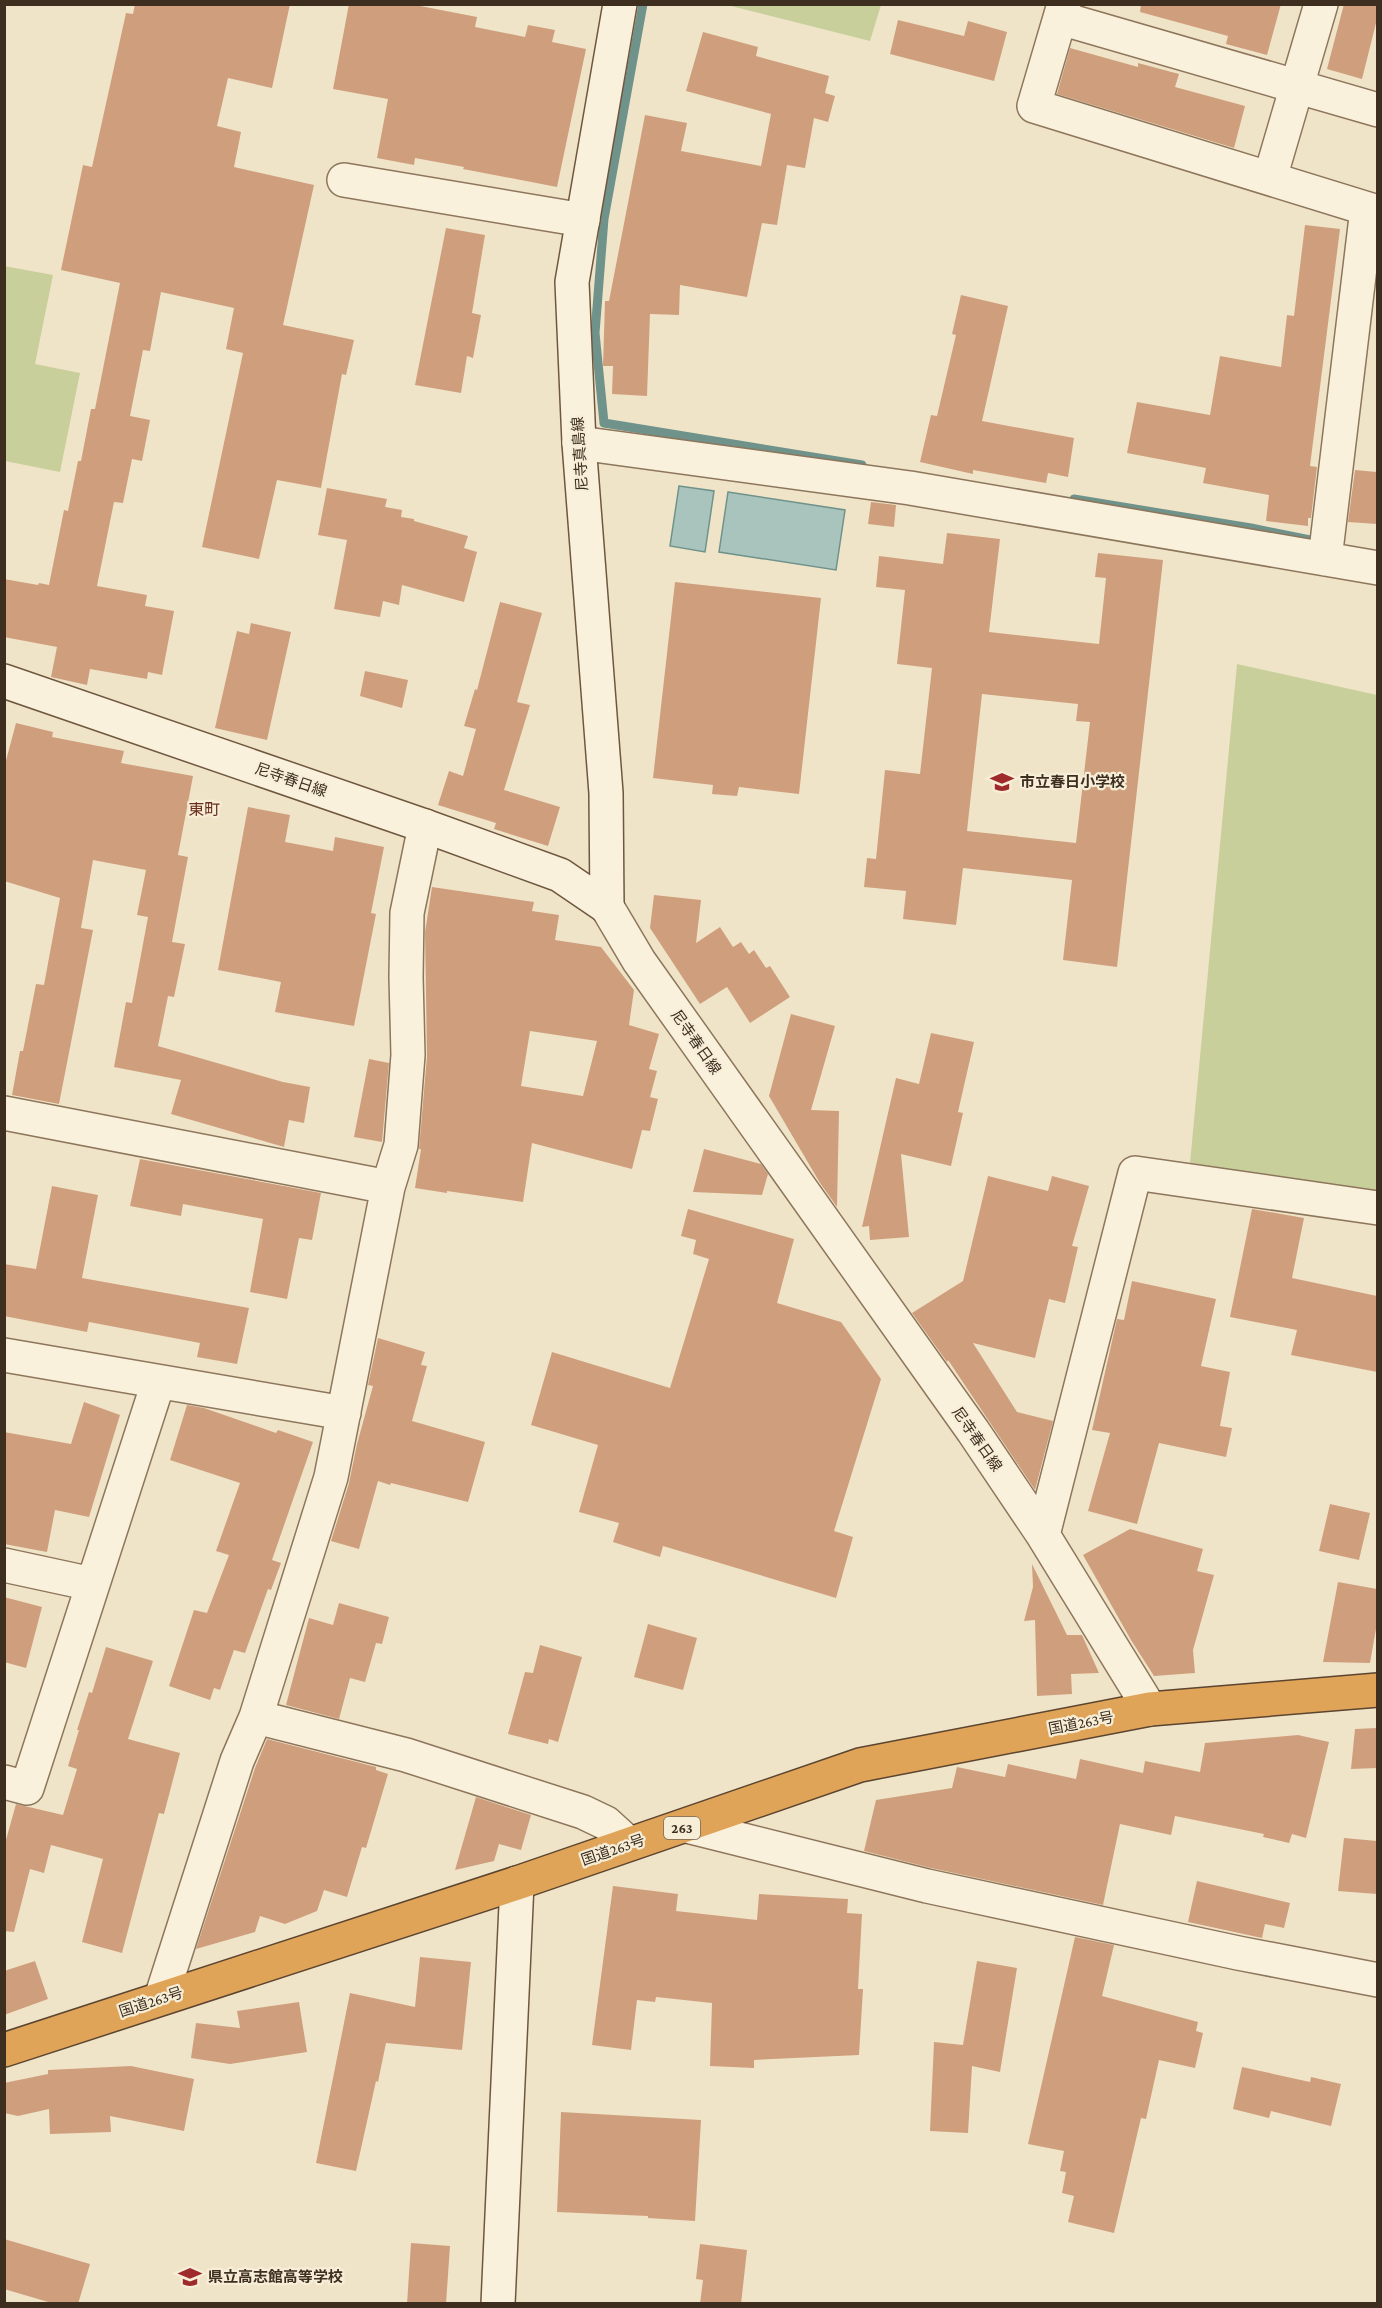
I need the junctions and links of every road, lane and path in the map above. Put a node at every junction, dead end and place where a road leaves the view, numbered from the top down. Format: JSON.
{"nodes":[{"id":1,"x":620,"y":4,"type":"edge"},
{"id":2,"x":1321,"y":4,"type":"edge"},
{"id":3,"x":1062,"y":11,"type":"edge"},
{"id":4,"x":1297,"y":87,"type":"junction"},
{"id":5,"x":1377,"y":110,"type":"edge"},
{"id":6,"x":1270,"y":178,"type":"junction"},
{"id":7,"x":344,"y":180,"type":"dead end"},
{"id":8,"x":1372,"y":210,"type":"edge"},
{"id":9,"x":583,"y":220,"type":"junction"},
{"id":10,"x":579,"y":443,"type":"junction"},
{"id":11,"x":1327,"y":546,"type":"junction"},
{"id":12,"x":1377,"y":567,"type":"edge"},
{"id":13,"x":6,"y":687,"type":"edge"},
{"id":14,"x":425,"y":826,"type":"junction"},
{"id":15,"x":607,"y":907,"type":"junction"},
{"id":16,"x":4,"y":1113,"type":"edge"},
{"id":17,"x":388,"y":1187,"type":"junction"},
{"id":18,"x":1377,"y":1208,"type":"edge"},
{"id":19,"x":4,"y":1355,"type":"edge"},
{"id":20,"x":158,"y":1383,"type":"junction"},
{"id":21,"x":344,"y":1413,"type":"junction"},
{"id":22,"x":1043,"y":1535,"type":"junction"},
{"id":23,"x":4,"y":1565,"type":"edge"},
{"id":24,"x":92,"y":1584,"type":"junction"},
{"id":25,"x":1377,"y":1690,"type":"edge"},
{"id":26,"x":1150,"y":1709,"type":"junction"},
{"id":27,"x":256,"y":1717,"type":"junction"},
{"id":28,"x":4,"y":1782,"type":"edge"},
{"id":29,"x":687,"y":1826,"type":"junction"},
{"id":30,"x":630,"y":1844,"type":"junction"},
{"id":31,"x":518,"y":1883,"type":"junction"},
{"id":32,"x":1377,"y":1980,"type":"edge"},
{"id":33,"x":161,"y":1998,"type":"junction"},
{"id":34,"x":4,"y":2050,"type":"edge"},
{"id":35,"x":498,"y":2304,"type":"edge"}],
"edges":[{"from":1,"to":9,"type":"street","name":"尼寺真島線"},
{"from":2,"to":4,"type":"street"},
{"from":3,"to":4,"type":"street"},
{"from":3,"to":6,"type":"street"},
{"from":4,"to":5,"type":"street"},
{"from":4,"to":6,"type":"street"},
{"from":6,"to":8,"type":"street"},
{"from":7,"to":9,"type":"street"},
{"from":8,"to":11,"type":"street"},
{"from":9,"to":10,"type":"street","name":"尼寺真島線"},
{"from":10,"to":11,"type":"street"},
{"from":10,"to":15,"type":"street","name":"尼寺真島線"},
{"from":11,"to":12,"type":"street"},
{"from":13,"to":14,"type":"street","name":"尼寺春日線"},
{"from":14,"to":15,"type":"street","name":"尼寺春日線"},
{"from":14,"to":17,"type":"street"},
{"from":15,"to":22,"type":"street","name":"尼寺春日線"},
{"from":16,"to":17,"type":"street"},
{"from":17,"to":21,"type":"street"},
{"from":18,"to":22,"type":"street"},
{"from":19,"to":20,"type":"street"},
{"from":20,"to":21,"type":"street"},
{"from":20,"to":24,"type":"street"},
{"from":21,"to":27,"type":"street"},
{"from":22,"to":26,"type":"street","name":"尼寺春日線"},
{"from":23,"to":24,"type":"street"},
{"from":24,"to":28,"type":"street"},
{"from":25,"to":26,"type":"highway","name":"国道263号","number":"263"},
{"from":26,"to":29,"type":"highway","name":"国道263号","number":"263"},
{"from":27,"to":30,"type":"street"},
{"from":27,"to":33,"type":"street"},
{"from":29,"to":30,"type":"highway","name":"国道263号","number":"263"},
{"from":29,"to":32,"type":"street"},
{"from":30,"to":31,"type":"highway","name":"国道263号","number":"263"},
{"from":31,"to":33,"type":"highway","name":"国道263号","number":"263"},
{"from":31,"to":35,"type":"street"},
{"from":33,"to":34,"type":"highway","name":"国道263号","number":"263"}]}
